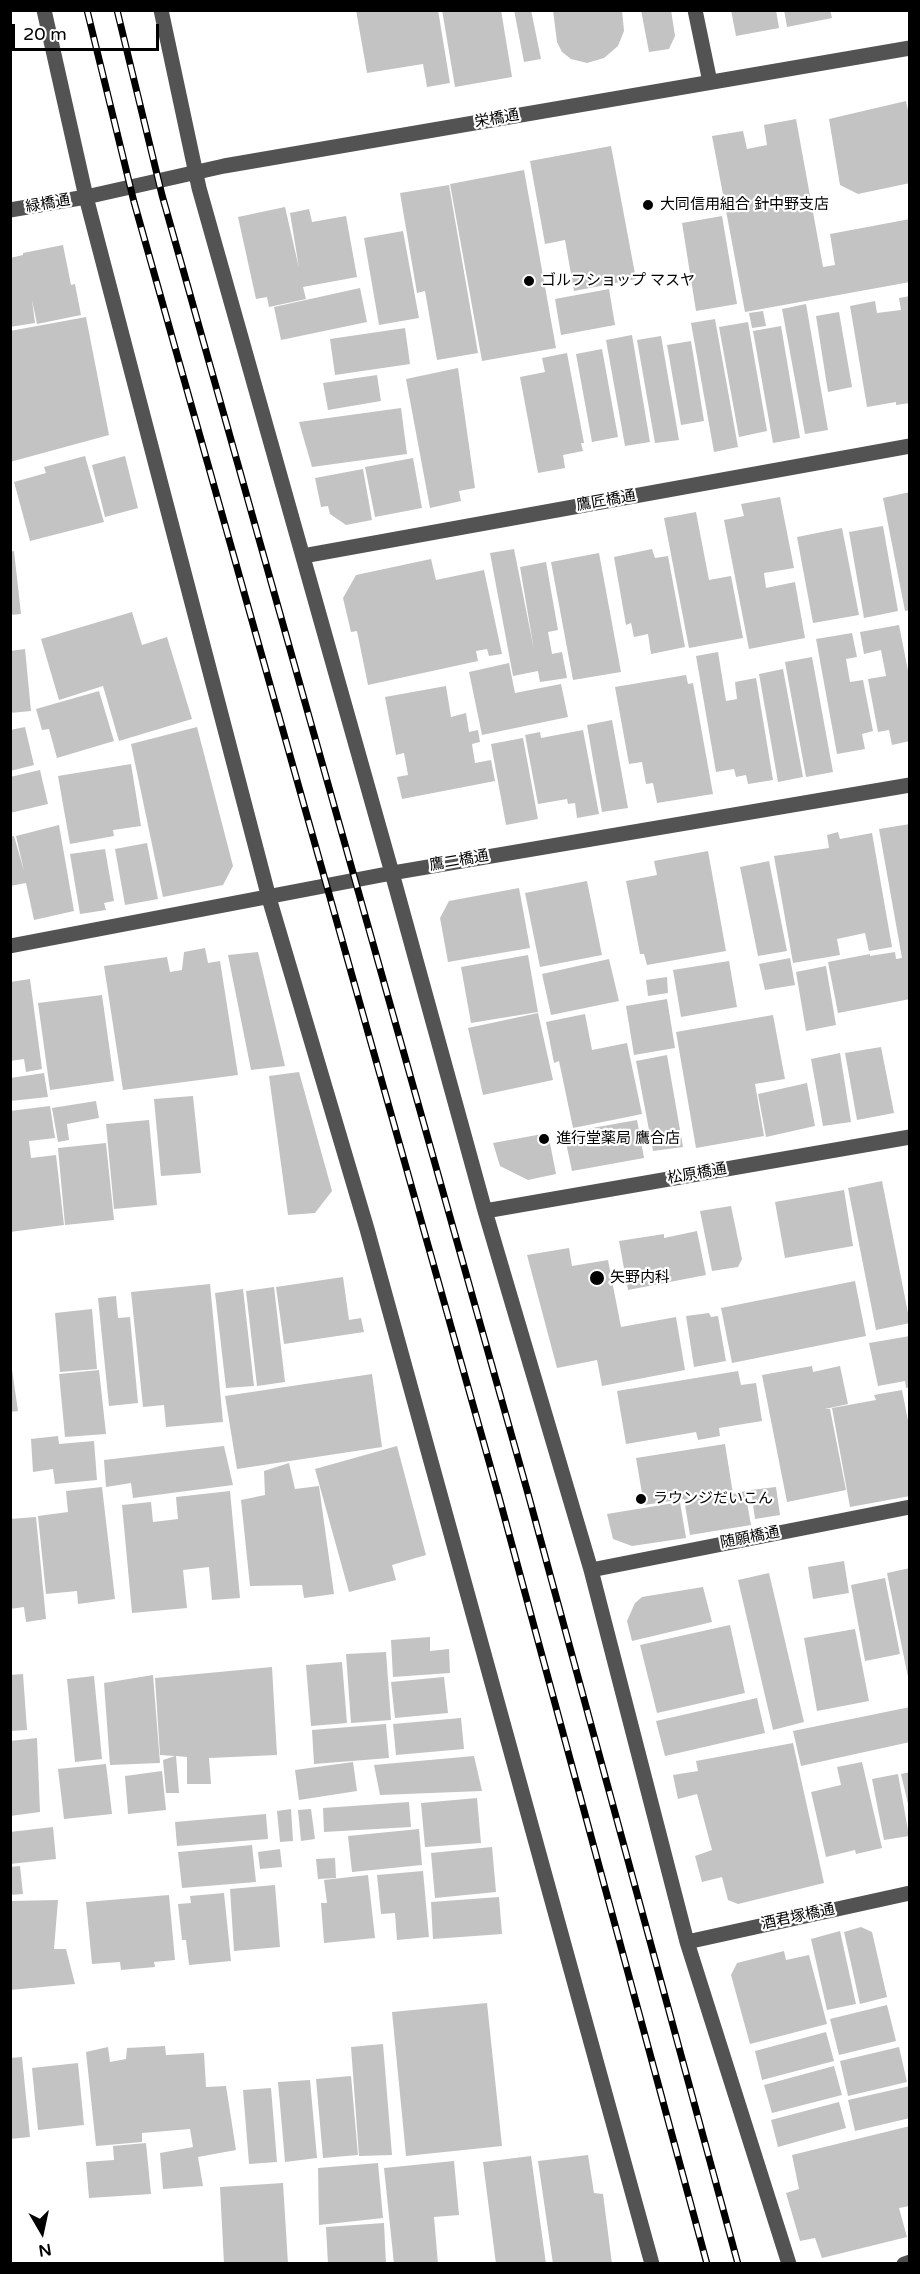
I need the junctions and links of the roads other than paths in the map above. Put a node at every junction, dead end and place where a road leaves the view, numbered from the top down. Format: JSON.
{"nodes":[{"id":1,"x":44,"y":10,"type":"edge"},
{"id":2,"x":161,"y":10,"type":"edge"},
{"id":3,"x":695,"y":10,"type":"edge"},
{"id":4,"x":909,"y":48,"type":"edge"},
{"id":5,"x":710,"y":82,"type":"junction"},
{"id":6,"x":195,"y":171,"type":"junction"},
{"id":7,"x":86,"y":197,"type":"junction"},
{"id":8,"x":10,"y":210,"type":"edge"},
{"id":9,"x":909,"y":446,"type":"edge"},
{"id":10,"x":303,"y":556,"type":"junction"},
{"id":11,"x":909,"y":785,"type":"edge"},
{"id":12,"x":392,"y":873,"type":"junction"},
{"id":13,"x":269,"y":898,"type":"junction"},
{"id":14,"x":10,"y":946,"type":"edge"},
{"id":15,"x":909,"y":1137,"type":"edge"},
{"id":16,"x":484,"y":1211,"type":"junction"},
{"id":17,"x":909,"y":1507,"type":"edge"},
{"id":18,"x":591,"y":1570,"type":"junction"},
{"id":19,"x":909,"y":1893,"type":"edge"},
{"id":20,"x":687,"y":1942,"type":"junction"},
{"id":21,"x":909,"y":2262,"type":"edge"},
{"id":22,"x":652,"y":2264,"type":"edge"},
{"id":23,"x":789,"y":2264,"type":"edge"},
{"id":24,"x":904,"y":2264,"type":"edge"}],
"edges":[{"from":1,"to":7,"type":"street"},
{"from":2,"to":6,"type":"street"},
{"from":3,"to":5,"type":"street"},
{"from":4,"to":5,"type":"street","name":"栄橋通"},
{"from":5,"to":6,"type":"street","name":"栄橋通"},
{"from":6,"to":7,"type":"street","name":"栄橋通"},
{"from":6,"to":10,"type":"street"},
{"from":7,"to":8,"type":"street","name":"緑橋通"},
{"from":7,"to":13,"type":"street"},
{"from":9,"to":10,"type":"street","name":"鷹匠橋通"},
{"from":10,"to":12,"type":"street"},
{"from":11,"to":12,"type":"street","name":"鷹二橋通"},
{"from":12,"to":13,"type":"street","name":"鷹二橋通"},
{"from":12,"to":16,"type":"street"},
{"from":13,"to":14,"type":"street","name":"鷹二橋通"},
{"from":13,"to":22,"type":"street"},
{"from":15,"to":16,"type":"street","name":"松原橋通"},
{"from":16,"to":18,"type":"street"},
{"from":17,"to":18,"type":"street","name":"随願橋通"},
{"from":18,"to":20,"type":"street"},
{"from":19,"to":20,"type":"street","name":"酒君塚橋通"},
{"from":20,"to":23,"type":"street"},
{"from":21,"to":24,"type":"street"}]}
